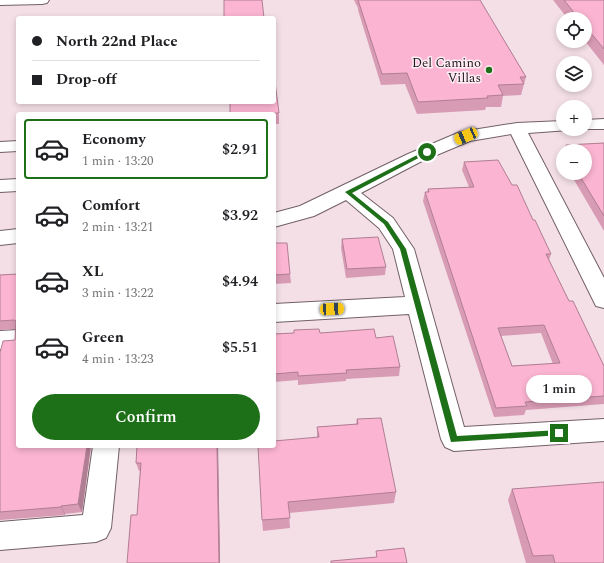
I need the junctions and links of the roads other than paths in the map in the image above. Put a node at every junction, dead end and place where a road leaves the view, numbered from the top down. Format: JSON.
{"nodes":[{"id":1,"x":42,"y":0,"type":"edge"},
{"id":2,"x":0,"y":1,"type":"edge"},
{"id":3,"x":604,"y":124,"type":"edge"},
{"id":4,"x":592,"y":125,"type":"edge"},
{"id":5,"x":556,"y":126,"type":"edge"},
{"id":6,"x":516,"y":128,"type":"junction"},
{"id":7,"x":16,"y":146,"type":"edge"},
{"id":8,"x":0,"y":147,"type":"edge"},
{"id":9,"x":16,"y":185,"type":"edge"},
{"id":10,"x":0,"y":186,"type":"edge"},
{"id":11,"x":348,"y":192,"type":"junction"},
{"id":12,"x":276,"y":219,"type":"edge"},
{"id":13,"x":16,"y":236,"type":"edge"},
{"id":14,"x":0,"y":238,"type":"edge"},
{"id":15,"x":604,"y":300,"type":"edge"},
{"id":16,"x":418,"y":304,"type":"junction"},
{"id":17,"x":276,"y":313,"type":"edge"},
{"id":18,"x":16,"y":339,"type":"edge"},
{"id":19,"x":0,"y":340,"type":"edge"},
{"id":20,"x":604,"y":430,"type":"edge"},
{"id":21,"x":106,"y":448,"type":"edge"},
{"id":22,"x":0,"y":536,"type":"edge"}],
"edges":[{"from":1,"to":2,"type":"street"},
{"from":3,"to":4,"type":"street"},
{"from":5,"to":6,"type":"street"},
{"from":6,"to":11,"type":"street"},
{"from":6,"to":15,"type":"street"},
{"from":7,"to":8,"type":"street"},
{"from":9,"to":10,"type":"street"},
{"from":11,"to":12,"type":"street"},
{"from":11,"to":16,"type":"street"},
{"from":13,"to":14,"type":"street"},
{"from":16,"to":17,"type":"street"},
{"from":16,"to":20,"type":"street"},
{"from":18,"to":19,"type":"street"},
{"from":21,"to":22,"type":"street"}]}
